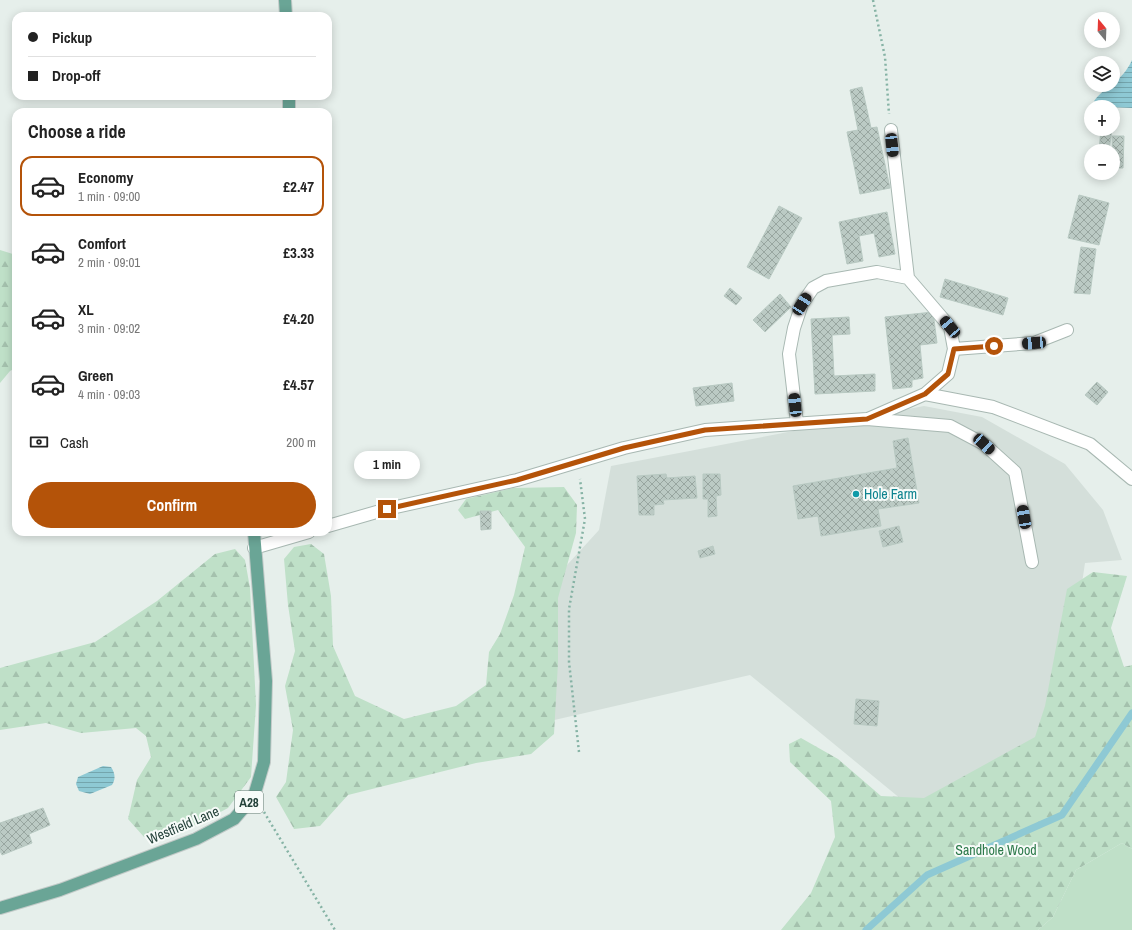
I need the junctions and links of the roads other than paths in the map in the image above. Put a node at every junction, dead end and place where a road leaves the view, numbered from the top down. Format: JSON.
{"nodes":[{"id":1,"x":285,"y":0,"type":"edge"},
{"id":2,"x":286,"y":12,"type":"edge"},
{"id":3,"x":891,"y":130,"type":"road end"},
{"id":4,"x":908,"y":278,"type":"junction"},
{"id":5,"x":1067,"y":330,"type":"dead end"},
{"id":6,"x":954,"y":349,"type":"junction"},
{"id":7,"x":925,"y":394,"type":"junction"},
{"id":8,"x":867,"y":419,"type":"junction"},
{"id":9,"x":797,"y":423,"type":"junction"},
{"id":10,"x":1132,"y":479,"type":"edge"},
{"id":11,"x":332,"y":525,"type":"edge"},
{"id":12,"x":254,"y":536,"type":"edge"},
{"id":13,"x":295,"y":536,"type":"edge"},
{"id":14,"x":254,"y":548,"type":"junction"},
{"id":15,"x":1032,"y":562,"type":"dead end"},
{"id":16,"x":0,"y":908,"type":"edge"}],
"edges":[{"from":1,"to":2,"type":"main road"},
{"from":3,"to":4,"type":"lane"},
{"from":4,"to":6,"type":"lane"},
{"from":4,"to":9,"type":"lane"},
{"from":5,"to":6,"type":"lane"},
{"from":6,"to":7,"type":"lane"},
{"from":7,"to":8,"type":"lane"},
{"from":7,"to":10,"type":"lane"},
{"from":8,"to":9,"type":"lane"},
{"from":8,"to":15,"type":"lane"},
{"from":9,"to":11,"type":"lane"},
{"from":12,"to":14,"type":"main road","name":"Westfield Lane","number":"A28"},
{"from":13,"to":14,"type":"lane"},
{"from":14,"to":16,"type":"main road","name":"Westfield Lane","number":"A28"}]}
